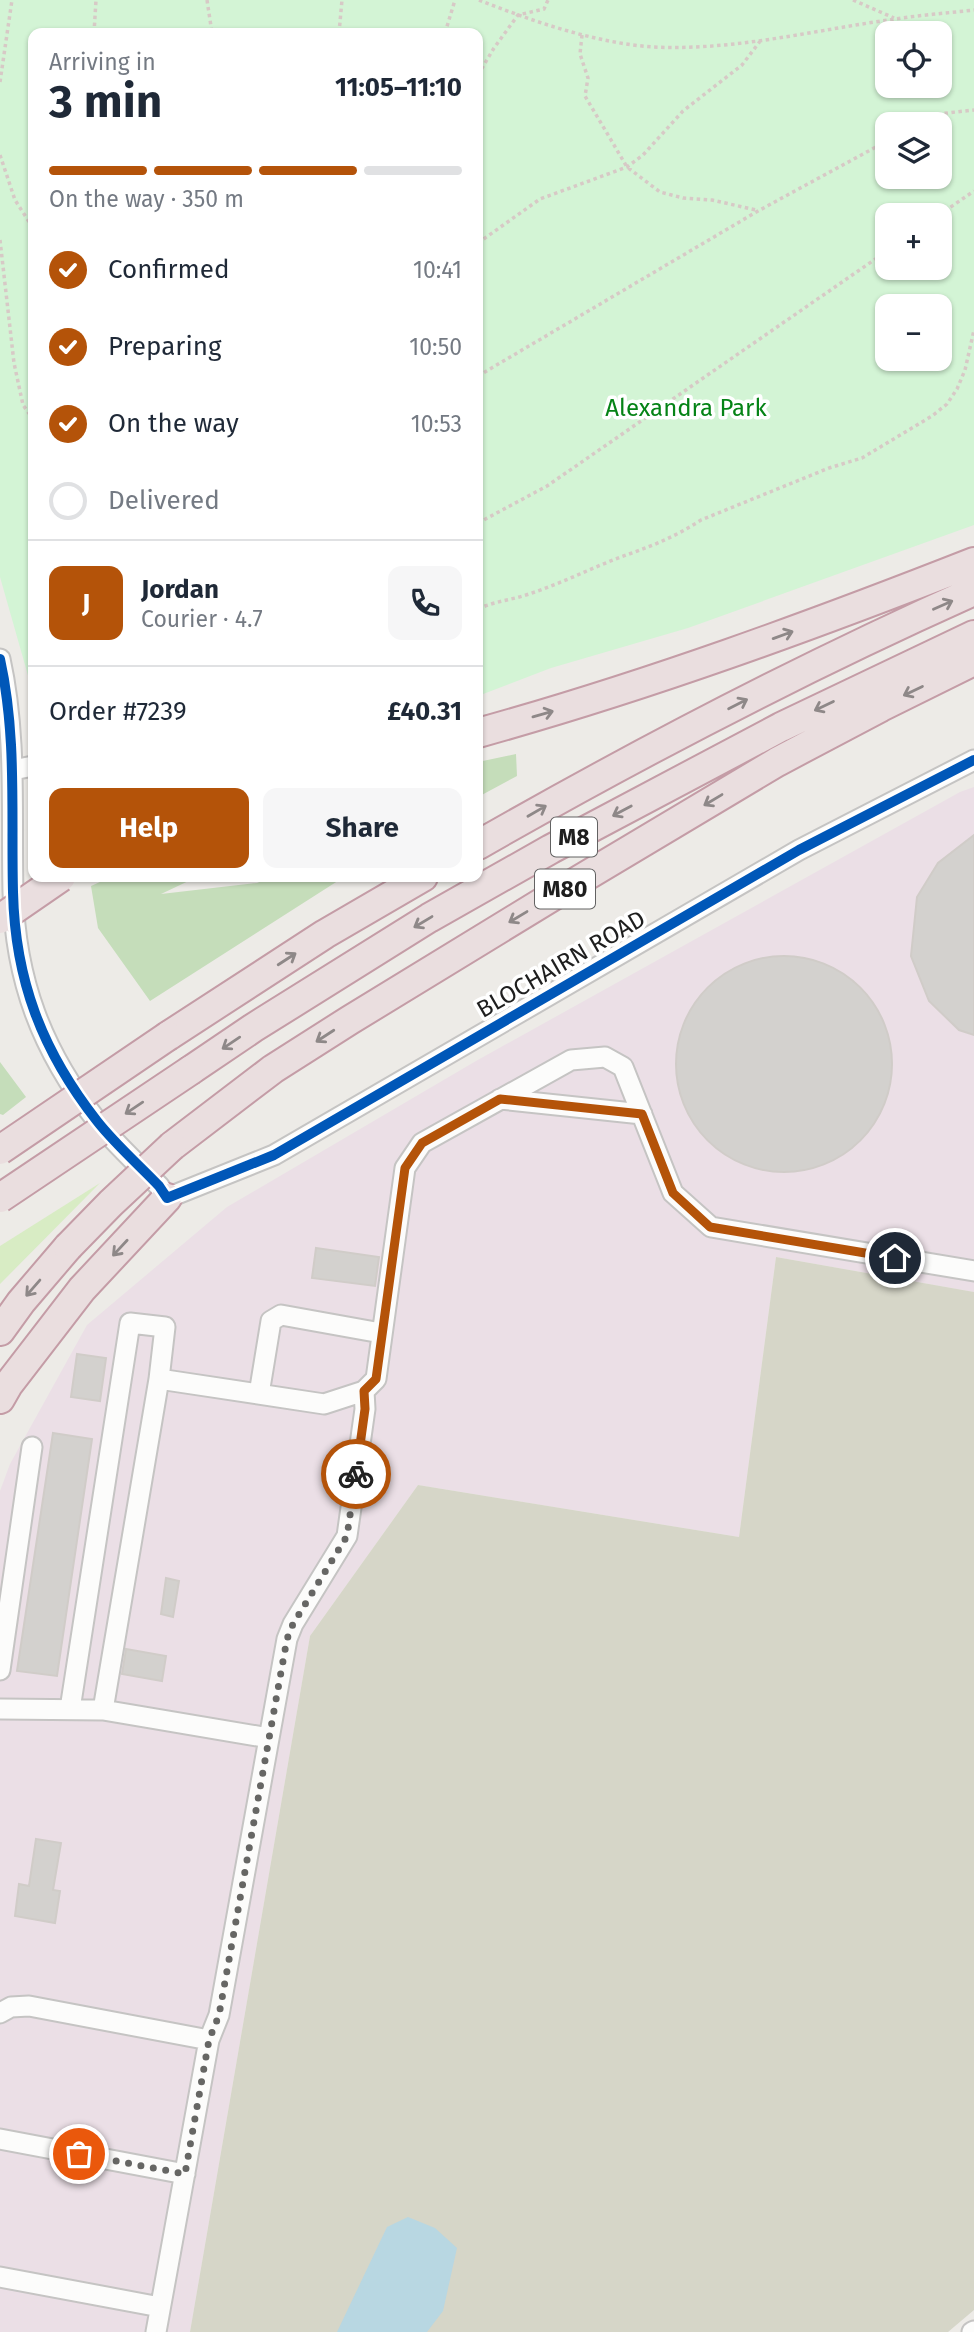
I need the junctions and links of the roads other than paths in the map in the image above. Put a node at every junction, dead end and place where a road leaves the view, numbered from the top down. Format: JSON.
{"nodes":[{"id":1,"x":974,"y":562,"type":"edge"},
{"id":2,"x":974,"y":592,"type":"edge"},
{"id":3,"x":974,"y":635,"type":"edge"},
{"id":4,"x":0,"y":659,"type":"edge"},
{"id":5,"x":974,"y":660,"type":"edge"},
{"id":6,"x":483,"y":732,"type":"edge"},
{"id":7,"x":974,"y":760,"type":"edge"},
{"id":8,"x":28,"y":767,"type":"edge"},
{"id":9,"x":13,"y":770,"type":"junction"},
{"id":10,"x":483,"y":842,"type":"edge"},
{"id":11,"x":56,"y":882,"type":"edge"},
{"id":12,"x":414,"y":882,"type":"edge"},
{"id":13,"x":6,"y":896,"type":"edge"},
{"id":14,"x":8,"y":930,"type":"edge"},
{"id":15,"x":500,"y":1099,"type":"junction"},
{"id":16,"x":642,"y":1114,"type":"junction"},
{"id":17,"x":0,"y":1150,"type":"edge"},
{"id":18,"x":0,"y":1198,"type":"edge"},
{"id":19,"x":167,"y":1198,"type":"junction"},
{"id":20,"x":974,"y":1271,"type":"edge"},
{"id":21,"x":0,"y":1331,"type":"edge"},
{"id":22,"x":381,"y":1333,"type":"junction"},
{"id":23,"x":159,"y":1379,"type":"junction"},
{"id":24,"x":364,"y":1391,"type":"junction"},
{"id":25,"x":259,"y":1394,"type":"junction"},
{"id":26,"x":0,"y":1399,"type":"edge"},
{"id":27,"x":32,"y":1447,"type":"dead end"},
{"id":28,"x":0,"y":1670,"type":"edge"},
{"id":29,"x":0,"y":1709,"type":"edge"},
{"id":30,"x":70,"y":1709,"type":"junction"},
{"id":31,"x":103,"y":1710,"type":"junction"},
{"id":32,"x":269,"y":1738,"type":"junction"},
{"id":33,"x":0,"y":2013,"type":"edge"},
{"id":34,"x":209,"y":2040,"type":"junction"},
{"id":35,"x":0,"y":2139,"type":"edge"},
{"id":36,"x":185,"y":2174,"type":"junction"},
{"id":37,"x":0,"y":2277,"type":"edge"},
{"id":38,"x":160,"y":2307,"type":"junction"},
{"id":39,"x":156,"y":2332,"type":"edge"}],
"edges":[{"from":6,"to":1,"type":"highway","one_way":true},
{"from":10,"to":2,"type":"highway","number":"M8","one_way":true},
{"from":3,"to":18,"type":"highway","number":"M8","one_way":true,"bridge":true},
{"from":4,"to":9,"type":"street"},
{"from":5,"to":21,"type":"highway","number":"M80","one_way":true,"bridge":true},
{"from":7,"to":19,"type":"street","name":"BLOCHAIRN ROAD"},
{"from":8,"to":9,"type":"street"},
{"from":9,"to":13,"type":"street"},
{"from":11,"to":14,"type":"highway","bridge":true},
{"from":17,"to":12,"type":"highway","one_way":true,"bridge":true},
{"from":13,"to":14,"type":"street"},
{"from":14,"to":19,"type":"street"},
{"from":15,"to":16,"type":"street"},
{"from":15,"to":16,"type":"street"},
{"from":15,"to":22,"type":"street"},
{"from":16,"to":20,"type":"street"},
{"from":19,"to":26,"type":"highway","one_way":true},
{"from":22,"to":24,"type":"street"},
{"from":22,"to":25,"type":"street"},
{"from":23,"to":25,"type":"street"},
{"from":23,"to":30,"type":"street"},
{"from":23,"to":31,"type":"street"},
{"from":24,"to":25,"type":"street"},
{"from":24,"to":32,"type":"street"},
{"from":27,"to":28,"type":"street"},
{"from":29,"to":30,"type":"street"},
{"from":30,"to":31,"type":"street"},
{"from":31,"to":32,"type":"street"},
{"from":32,"to":34,"type":"street"},
{"from":33,"to":34,"type":"street"},
{"from":34,"to":36,"type":"street"},
{"from":35,"to":36,"type":"street"},
{"from":36,"to":38,"type":"street"},
{"from":37,"to":38,"type":"street"},
{"from":38,"to":39,"type":"street"}]}
